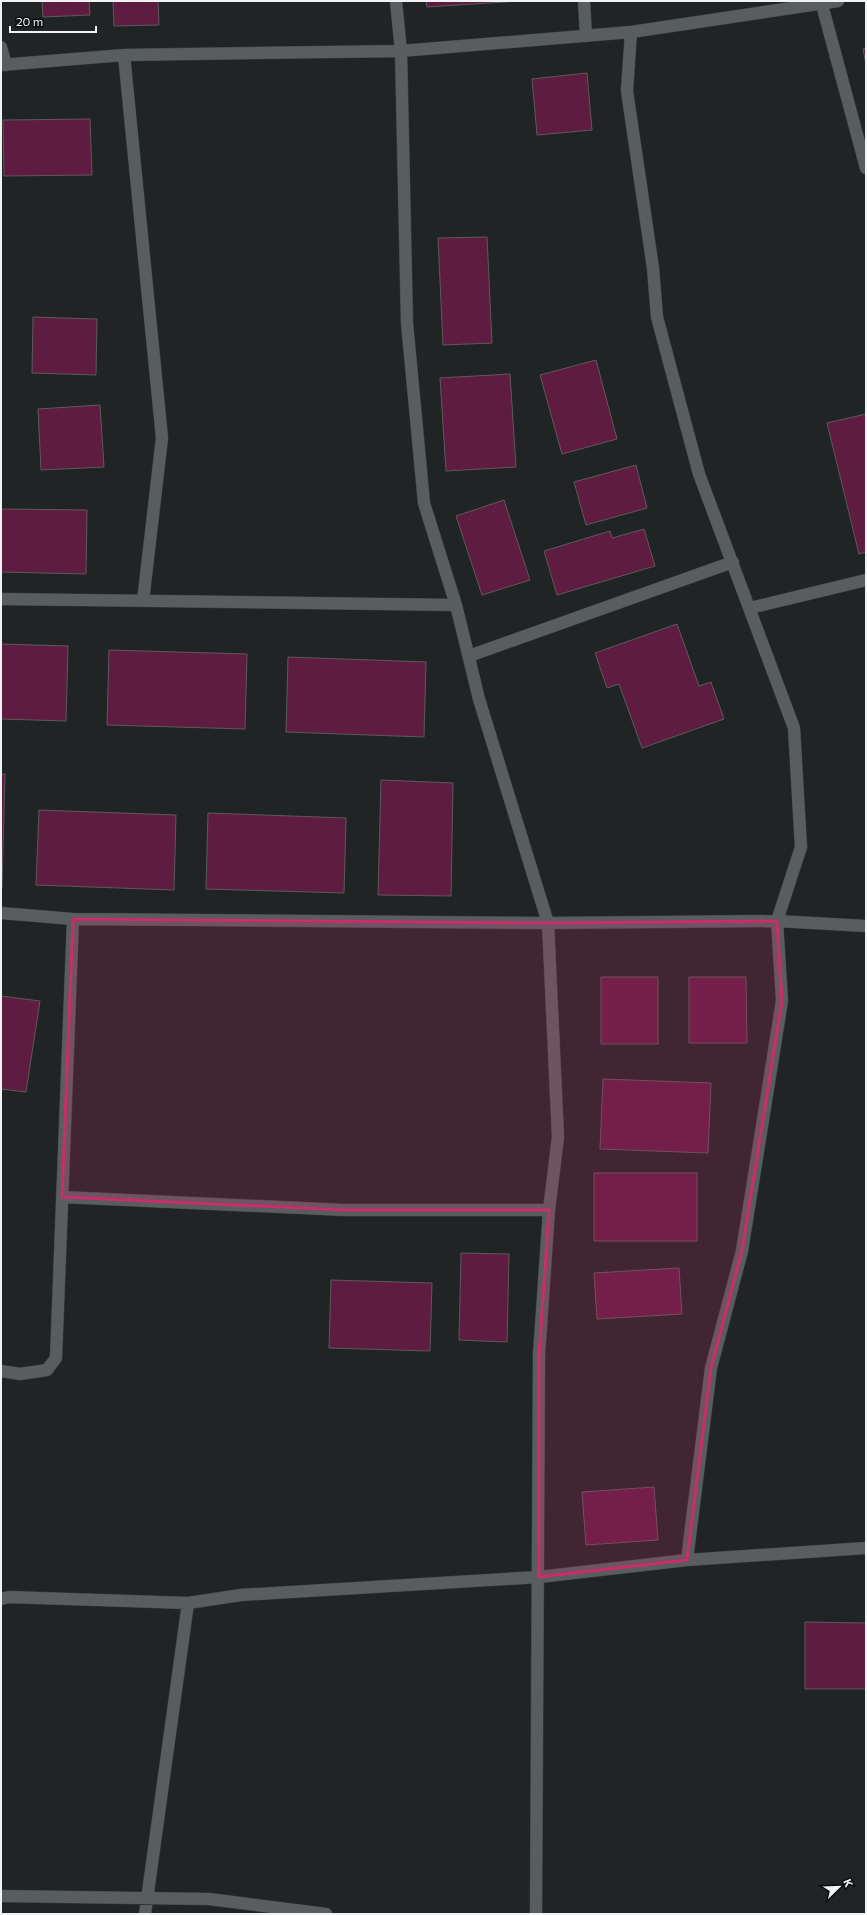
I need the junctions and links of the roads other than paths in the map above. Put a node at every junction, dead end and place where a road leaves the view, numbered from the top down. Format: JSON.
{"nodes":[{"id":1,"x":396,"y":1,"type":"edge"},
{"id":2,"x":584,"y":1,"type":"edge"},
{"id":3,"x":838,"y":1,"type":"edge"},
{"id":4,"x":821,"y":2,"type":"edge"},
{"id":5,"x":630,"y":32,"type":"junction"},
{"id":6,"x":586,"y":36,"type":"junction"},
{"id":7,"x":1,"y":47,"type":"edge"},
{"id":8,"x":401,"y":51,"type":"junction"},
{"id":9,"x":124,"y":55,"type":"junction"},
{"id":10,"x":4,"y":65,"type":"edge"},
{"id":11,"x":866,"y":168,"type":"edge"},
{"id":12,"x":733,"y":562,"type":"junction"},
{"id":13,"x":866,"y":580,"type":"edge"},
{"id":14,"x":1,"y":599,"type":"edge"},
{"id":15,"x":143,"y":601,"type":"junction"},
{"id":16,"x":456,"y":605,"type":"junction"},
{"id":17,"x":750,"y":608,"type":"junction"},
{"id":18,"x":469,"y":656,"type":"junction"},
{"id":19,"x":1,"y":913,"type":"edge"},
{"id":20,"x":73,"y":919,"type":"junction"},
{"id":21,"x":777,"y":921,"type":"junction"},
{"id":22,"x":548,"y":923,"type":"junction"},
{"id":23,"x":866,"y":926,"type":"edge"},
{"id":24,"x":62,"y":1197,"type":"junction"},
{"id":25,"x":549,"y":1210,"type":"junction"},
{"id":26,"x":1,"y":1371,"type":"edge"},
{"id":27,"x":866,"y":1548,"type":"edge"},
{"id":28,"x":687,"y":1560,"type":"junction"},
{"id":29,"x":539,"y":1577,"type":"junction"},
{"id":30,"x":1,"y":1599,"type":"edge"},
{"id":31,"x":188,"y":1603,"type":"junction"},
{"id":32,"x":1,"y":1896,"type":"edge"},
{"id":33,"x":147,"y":1898,"type":"junction"},
{"id":34,"x":145,"y":1914,"type":"edge"},
{"id":35,"x":326,"y":1914,"type":"edge"},
{"id":36,"x":536,"y":1914,"type":"edge"}],
"edges":[{"from":1,"to":8,"type":"street"},
{"from":2,"to":6,"type":"street"},
{"from":3,"to":4,"type":"street"},
{"from":4,"to":5,"type":"street"},
{"from":4,"to":11,"type":"street"},
{"from":5,"to":6,"type":"street"},
{"from":5,"to":12,"type":"street"},
{"from":6,"to":8,"type":"street"},
{"from":7,"to":10,"type":"street"},
{"from":8,"to":9,"type":"street"},
{"from":8,"to":16,"type":"street"},
{"from":9,"to":10,"type":"street"},
{"from":9,"to":15,"type":"street"},
{"from":12,"to":17,"type":"street"},
{"from":12,"to":18,"type":"street"},
{"from":13,"to":17,"type":"street"},
{"from":14,"to":15,"type":"street"},
{"from":15,"to":16,"type":"street"},
{"from":16,"to":18,"type":"street"},
{"from":17,"to":21,"type":"street"},
{"from":18,"to":22,"type":"street"},
{"from":19,"to":20,"type":"street"},
{"from":20,"to":22,"type":"street"},
{"from":20,"to":24,"type":"street"},
{"from":21,"to":22,"type":"street"},
{"from":21,"to":23,"type":"street"},
{"from":21,"to":28,"type":"street"},
{"from":22,"to":25,"type":"street"},
{"from":24,"to":25,"type":"street"},
{"from":24,"to":26,"type":"street"},
{"from":25,"to":29,"type":"street"},
{"from":27,"to":28,"type":"street"},
{"from":28,"to":29,"type":"street"},
{"from":29,"to":31,"type":"street"},
{"from":29,"to":36,"type":"street"},
{"from":30,"to":31,"type":"street"},
{"from":31,"to":33,"type":"street"},
{"from":32,"to":33,"type":"street"},
{"from":33,"to":34,"type":"street"},
{"from":33,"to":35,"type":"street"}]}
